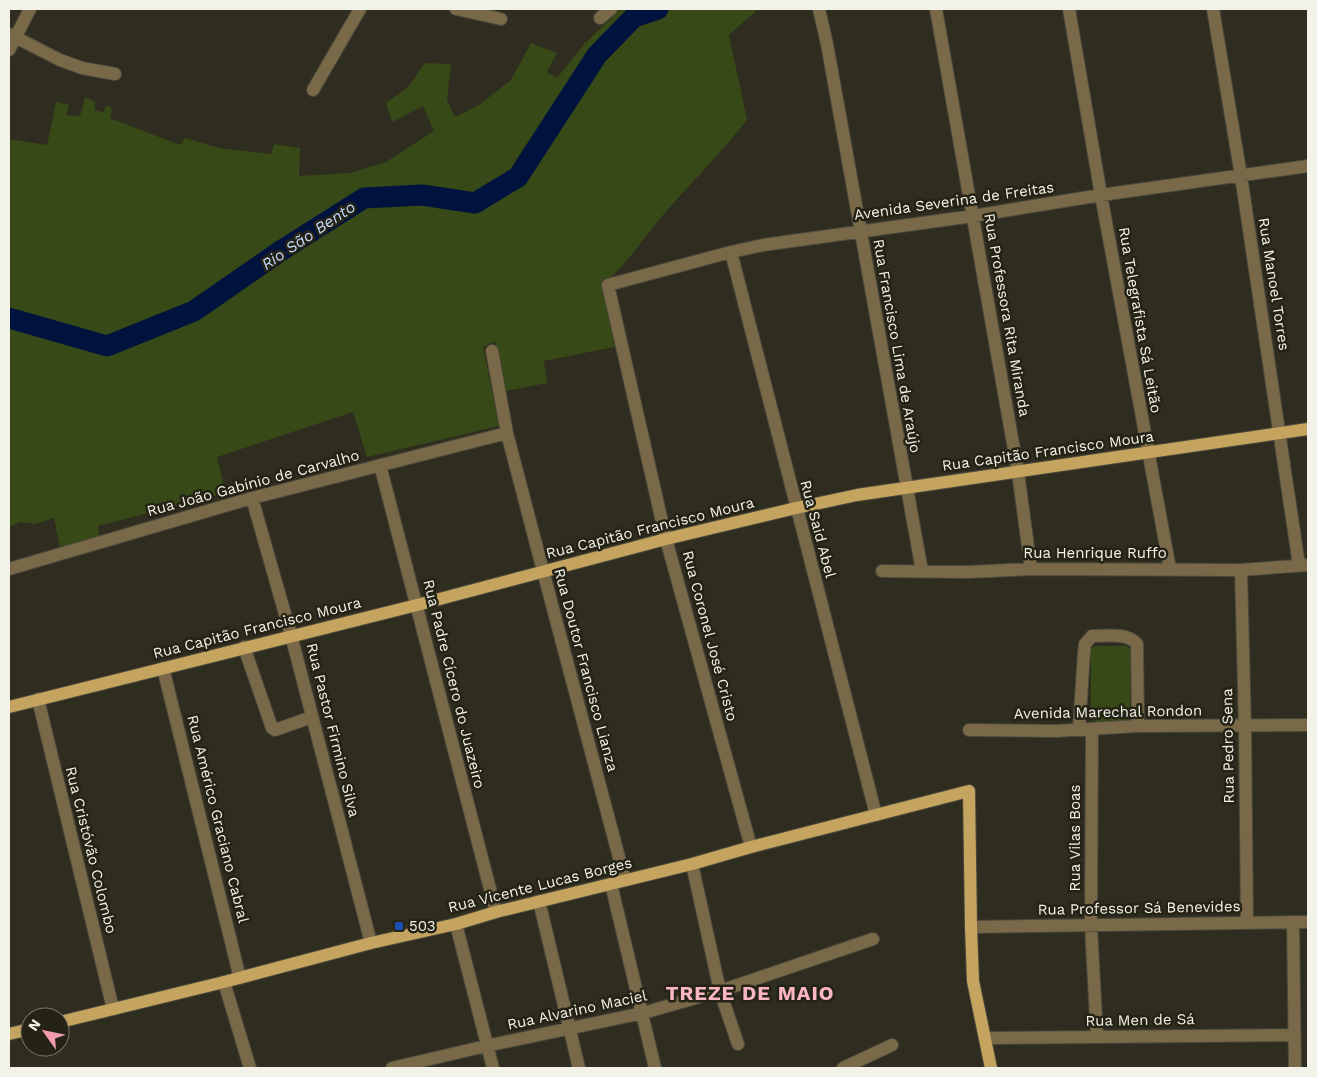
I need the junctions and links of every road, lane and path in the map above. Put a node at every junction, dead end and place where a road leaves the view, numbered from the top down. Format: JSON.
{"nodes":[{"id":1,"x":30,"y":9,"type":"edge"},
{"id":2,"x":360,"y":9,"type":"edge"},
{"id":3,"x":456,"y":9,"type":"edge"},
{"id":4,"x":611,"y":9,"type":"edge"},
{"id":5,"x":819,"y":9,"type":"edge"},
{"id":6,"x":936,"y":9,"type":"edge"},
{"id":7,"x":1070,"y":9,"type":"edge"},
{"id":8,"x":1213,"y":9,"type":"edge"},
{"id":9,"x":600,"y":18,"type":"dead end"},
{"id":10,"x":501,"y":19,"type":"dead end"},
{"id":11,"x":12,"y":35,"type":"edge"},
{"id":12,"x":9,"y":50,"type":"edge"},
{"id":13,"x":115,"y":74,"type":"dead end"},
{"id":14,"x":313,"y":90,"type":"dead end"},
{"id":15,"x":1308,"y":166,"type":"edge"},
{"id":16,"x":1241,"y":176,"type":"junction"},
{"id":17,"x":1101,"y":195,"type":"junction"},
{"id":18,"x":973,"y":216,"type":"junction"},
{"id":19,"x":860,"y":231,"type":"junction"},
{"id":20,"x":731,"y":252,"type":"junction"},
{"id":21,"x":608,"y":285,"type":"joint"},
{"id":22,"x":492,"y":351,"type":"dead end"},
{"id":23,"x":1308,"y":429,"type":"edge"},
{"id":24,"x":507,"y":433,"type":"junction"},
{"id":25,"x":1280,"y":433,"type":"junction"},
{"id":26,"x":1147,"y":453,"type":"junction"},
{"id":27,"x":380,"y":465,"type":"junction"},
{"id":28,"x":1018,"y":472,"type":"junction"},
{"id":29,"x":906,"y":488,"type":"junction"},
{"id":30,"x":252,"y":498,"type":"junction"},
{"id":31,"x":796,"y":508,"type":"junction"},
{"id":32,"x":666,"y":539,"type":"junction"},
{"id":33,"x":1304,"y":565,"type":"edge"},
{"id":34,"x":9,"y":569,"type":"edge"},
{"id":35,"x":1031,"y":569,"type":"junction"},
{"id":36,"x":1170,"y":569,"type":"junction"},
{"id":37,"x":1241,"y":570,"type":"junction"},
{"id":38,"x":543,"y":571,"type":"junction"},
{"id":39,"x":882,"y":571,"type":"dead end"},
{"id":40,"x":922,"y":571,"type":"junction"},
{"id":41,"x":417,"y":605,"type":"junction"},
{"id":42,"x":292,"y":635,"type":"junction"},
{"id":43,"x":244,"y":647,"type":"junction"},
{"id":44,"x":163,"y":668,"type":"junction"},
{"id":45,"x":38,"y":700,"type":"junction"},
{"id":46,"x":9,"y":707,"type":"edge"},
{"id":47,"x":312,"y":717,"type":"junction"},
{"id":48,"x":1308,"y":725,"type":"edge"},
{"id":49,"x":1138,"y":726,"type":"junction"},
{"id":50,"x":1245,"y":726,"type":"junction"},
{"id":51,"x":1086,"y":729,"type":"junction"},
{"id":52,"x":969,"y":730,"type":"dead end"},
{"id":53,"x":876,"y":814,"type":"junction"},
{"id":54,"x":751,"y":847,"type":"junction"},
{"id":55,"x":692,"y":864,"type":"junction"},
{"id":56,"x":625,"y":880,"type":"junction"},
{"id":57,"x":611,"y":884,"type":"junction"},
{"id":58,"x":539,"y":901,"type":"junction"},
{"id":59,"x":496,"y":912,"type":"junction"},
{"id":60,"x":1247,"y":922,"type":"junction"},
{"id":61,"x":1293,"y":922,"type":"junction"},
{"id":62,"x":1308,"y":922,"type":"edge"},
{"id":63,"x":456,"y":924,"type":"junction"},
{"id":64,"x":970,"y":926,"type":"junction"},
{"id":65,"x":1092,"y":926,"type":"junction"},
{"id":66,"x":873,"y":939,"type":"dead end"},
{"id":67,"x":371,"y":943,"type":"junction"},
{"id":68,"x":240,"y":978,"type":"junction"},
{"id":69,"x":224,"y":982,"type":"junction"},
{"id":70,"x":720,"y":991,"type":"junction"},
{"id":71,"x":113,"y":1009,"type":"junction"},
{"id":72,"x":643,"y":1013,"type":"junction"},
{"id":73,"x":70,"y":1020,"type":"edge"},
{"id":74,"x":570,"y":1028,"type":"junction"},
{"id":75,"x":1295,"y":1035,"type":"junction"},
{"id":76,"x":1097,"y":1037,"type":"junction"},
{"id":77,"x":985,"y":1038,"type":"junction"},
{"id":78,"x":738,"y":1044,"type":"dead end"},
{"id":79,"x":892,"y":1045,"type":"dead end"},
{"id":80,"x":486,"y":1046,"type":"junction"},
{"id":81,"x":250,"y":1068,"type":"edge"},
{"id":82,"x":392,"y":1068,"type":"edge"},
{"id":83,"x":492,"y":1068,"type":"edge"},
{"id":84,"x":579,"y":1068,"type":"edge"},
{"id":85,"x":655,"y":1068,"type":"edge"},
{"id":86,"x":843,"y":1068,"type":"edge"},
{"id":87,"x":991,"y":1068,"type":"edge"},
{"id":88,"x":1295,"y":1068,"type":"edge"}],
"edges":[{"from":1,"to":11,"type":"street"},
{"from":2,"to":14,"type":"street"},
{"from":3,"to":10,"type":"street"},
{"from":4,"to":9,"type":"street"},
{"from":5,"to":19,"type":"street","name":"Rua Francisco Lima de Araújo"},
{"from":6,"to":18,"type":"street","name":"Rua Professora Rita Miranda"},
{"from":7,"to":17,"type":"street","name":"Rua Telegrafista Sá Leitão"},
{"from":8,"to":16,"type":"street","name":"Rua Manoel Torres"},
{"from":11,"to":12,"type":"street"},
{"from":11,"to":13,"type":"street"},
{"from":15,"to":16,"type":"street","name":"Avenida Severina de Freitas"},
{"from":16,"to":17,"type":"street","name":"Avenida Severina de Freitas"},
{"from":16,"to":25,"type":"street","name":"Rua Manoel Torres"},
{"from":17,"to":18,"type":"street","name":"Avenida Severina de Freitas"},
{"from":17,"to":26,"type":"street","name":"Rua Telegrafista Sá Leitão"},
{"from":18,"to":19,"type":"street","name":"Avenida Severina de Freitas"},
{"from":18,"to":28,"type":"street","name":"Rua Professora Rita Miranda"},
{"from":19,"to":20,"type":"street","name":"Avenida Severina de Freitas"},
{"from":19,"to":29,"type":"street","name":"Rua Francisco Lima de Araújo"},
{"from":20,"to":21,"type":"street","name":"Avenida Severina de Freitas"},
{"from":20,"to":31,"type":"street","name":"Rua Said Abel"},
{"from":21,"to":32,"type":"street","name":"Rua Coronel José Cristo"},
{"from":22,"to":24,"type":"street","name":"Rua Doutor Francisco Lianza"},
{"from":23,"to":25,"type":"main road","name":"Rua Capitão Francisco Moura"},
{"from":24,"to":27,"type":"street","name":"Rua João Gabínio de Carvalho"},
{"from":24,"to":38,"type":"street","name":"Rua Doutor Francisco Lianza"},
{"from":25,"to":26,"type":"main road","name":"Rua Capitão Francisco Moura"},
{"from":25,"to":33,"type":"street","name":"Rua Manoel Torres"},
{"from":26,"to":28,"type":"main road","name":"Rua Capitão Francisco Moura"},
{"from":26,"to":36,"type":"street","name":"Rua Telegrafista Sá Leitão"},
{"from":27,"to":30,"type":"street","name":"Rua João Gabínio de Carvalho"},
{"from":27,"to":41,"type":"street","name":"Rua Padre Cícero do Juazeiro"},
{"from":28,"to":29,"type":"main road","name":"Rua Capitão Francisco Moura"},
{"from":28,"to":35,"type":"street","name":"Rua Professora Rita Miranda"},
{"from":29,"to":31,"type":"main road","name":"Rua Capitão Francisco Moura"},
{"from":29,"to":40,"type":"street","name":"Rua Francisco Lima de Araújo"},
{"from":30,"to":34,"type":"street","name":"Rua João Gabínio de Carvalho"},
{"from":30,"to":42,"type":"street","name":"Rua Pastor Firmino Silva"},
{"from":31,"to":32,"type":"main road","name":"Rua Capitão Francisco Moura"},
{"from":31,"to":53,"type":"street","name":"Rua Said Abel"},
{"from":32,"to":38,"type":"main road","name":"Rua Capitão Francisco Moura"},
{"from":32,"to":54,"type":"street","name":"Rua Coronel José Cristo"},
{"from":33,"to":37,"type":"street","name":"Rua Henrique Ruffo"},
{"from":35,"to":36,"type":"street","name":"Rua Henrique Ruffo"},
{"from":35,"to":40,"type":"street","name":"Rua Henrique Ruffo"},
{"from":36,"to":37,"type":"street","name":"Rua Henrique Ruffo"},
{"from":37,"to":50,"type":"street","name":"Rua Pedro Sena"},
{"from":38,"to":41,"type":"main road","name":"Rua Capitão Francisco Moura"},
{"from":38,"to":56,"type":"street","name":"Rua Doutor Francisco Lianza"},
{"from":39,"to":40,"type":"street","name":"Rua Henrique Ruffo"},
{"from":41,"to":42,"type":"main road","name":"Rua Capitão Francisco Moura"},
{"from":41,"to":59,"type":"street","name":"Rua Padre Cícero do Juazeiro"},
{"from":42,"to":43,"type":"main road","name":"Rua Capitão Francisco Moura"},
{"from":42,"to":47,"type":"street","name":"Rua Pastor Firmino Silva"},
{"from":43,"to":44,"type":"main road","name":"Rua Capitão Francisco Moura"},
{"from":43,"to":47,"type":"street"},
{"from":44,"to":45,"type":"main road","name":"Rua Capitão Francisco Moura"},
{"from":44,"to":68,"type":"street","name":"Rua Américo Graciano Cabral"},
{"from":45,"to":46,"type":"main road","name":"Rua Capitão Francisco Moura"},
{"from":45,"to":71,"type":"street","name":"Rua Cristóvão Colombo"},
{"from":47,"to":67,"type":"street","name":"Rua Pastor Firmino Silva"},
{"from":48,"to":50,"type":"street","name":"Avenida Marechal Rondon"},
{"from":49,"to":50,"type":"street","name":"Avenida Marechal Rondon"},
{"from":49,"to":51,"type":"street","name":"Avenida Marechal Rondon"},
{"from":49,"to":51,"type":"street","name":"Rua Vilas Boas"},
{"from":50,"to":60,"type":"street","name":"Rua Pedro Sena"},
{"from":51,"to":52,"type":"street","name":"Avenida Marechal Rondon"},
{"from":51,"to":65,"type":"street","name":"Rua Vilas Boas"},
{"from":53,"to":54,"type":"main road","name":"Rua Vicente Lucas Borges"},
{"from":53,"to":64,"type":"main road","name":"Rua Vicente Lucas Borges"},
{"from":54,"to":55,"type":"main road","name":"Rua Vicente Lucas Borges"},
{"from":55,"to":56,"type":"main road","name":"Rua Vicente Lucas Borges"},
{"from":55,"to":70,"type":"street"},
{"from":56,"to":57,"type":"main road","name":"Rua Vicente Lucas Borges"},
{"from":57,"to":58,"type":"main road","name":"Rua Vicente Lucas Borges"},
{"from":57,"to":72,"type":"street"},
{"from":58,"to":59,"type":"main road","name":"Rua Vicente Lucas Borges"},
{"from":58,"to":74,"type":"street"},
{"from":59,"to":63,"type":"main road","name":"Rua Vicente Lucas Borges"},
{"from":60,"to":61,"type":"street","name":"Rua Professor Sá Benevides"},
{"from":60,"to":65,"type":"street","name":"Rua Professor Sá Benevides"},
{"from":61,"to":62,"type":"street","name":"Rua Professor Sá Benevides"},
{"from":61,"to":75,"type":"street"},
{"from":63,"to":67,"type":"main road","name":"Rua Vicente Lucas Borges"},
{"from":63,"to":80,"type":"street"},
{"from":64,"to":65,"type":"street","name":"Rua Professor Sá Benevides"},
{"from":64,"to":77,"type":"main road"},
{"from":65,"to":76,"type":"street","name":"Rua Vilas Boas"},
{"from":66,"to":70,"type":"street","name":"Rua Alvarino Maciel"},
{"from":67,"to":68,"type":"main road","name":"Rua Vicente Lucas Borges"},
{"from":68,"to":69,"type":"main road","name":"Rua Vicente Lucas Borges"},
{"from":69,"to":71,"type":"main road","name":"Rua Vicente Lucas Borges"},
{"from":69,"to":81,"type":"street"},
{"from":70,"to":72,"type":"street","name":"Rua Alvarino Maciel"},
{"from":70,"to":78,"type":"street"},
{"from":71,"to":73,"type":"main road","name":"Rua Vicente Lucas Borges"},
{"from":72,"to":74,"type":"street","name":"Rua Alvarino Maciel"},
{"from":72,"to":85,"type":"street"},
{"from":74,"to":80,"type":"street","name":"Rua Alvarino Maciel"},
{"from":74,"to":84,"type":"street"},
{"from":75,"to":76,"type":"street","name":"Rua Men de Sá"},
{"from":75,"to":88,"type":"street"},
{"from":76,"to":77,"type":"street","name":"Rua Men de Sá"},
{"from":77,"to":87,"type":"main road"},
{"from":79,"to":86,"type":"street"},
{"from":80,"to":82,"type":"street","name":"Rua Alvarino Maciel"},
{"from":80,"to":83,"type":"street"}]}
